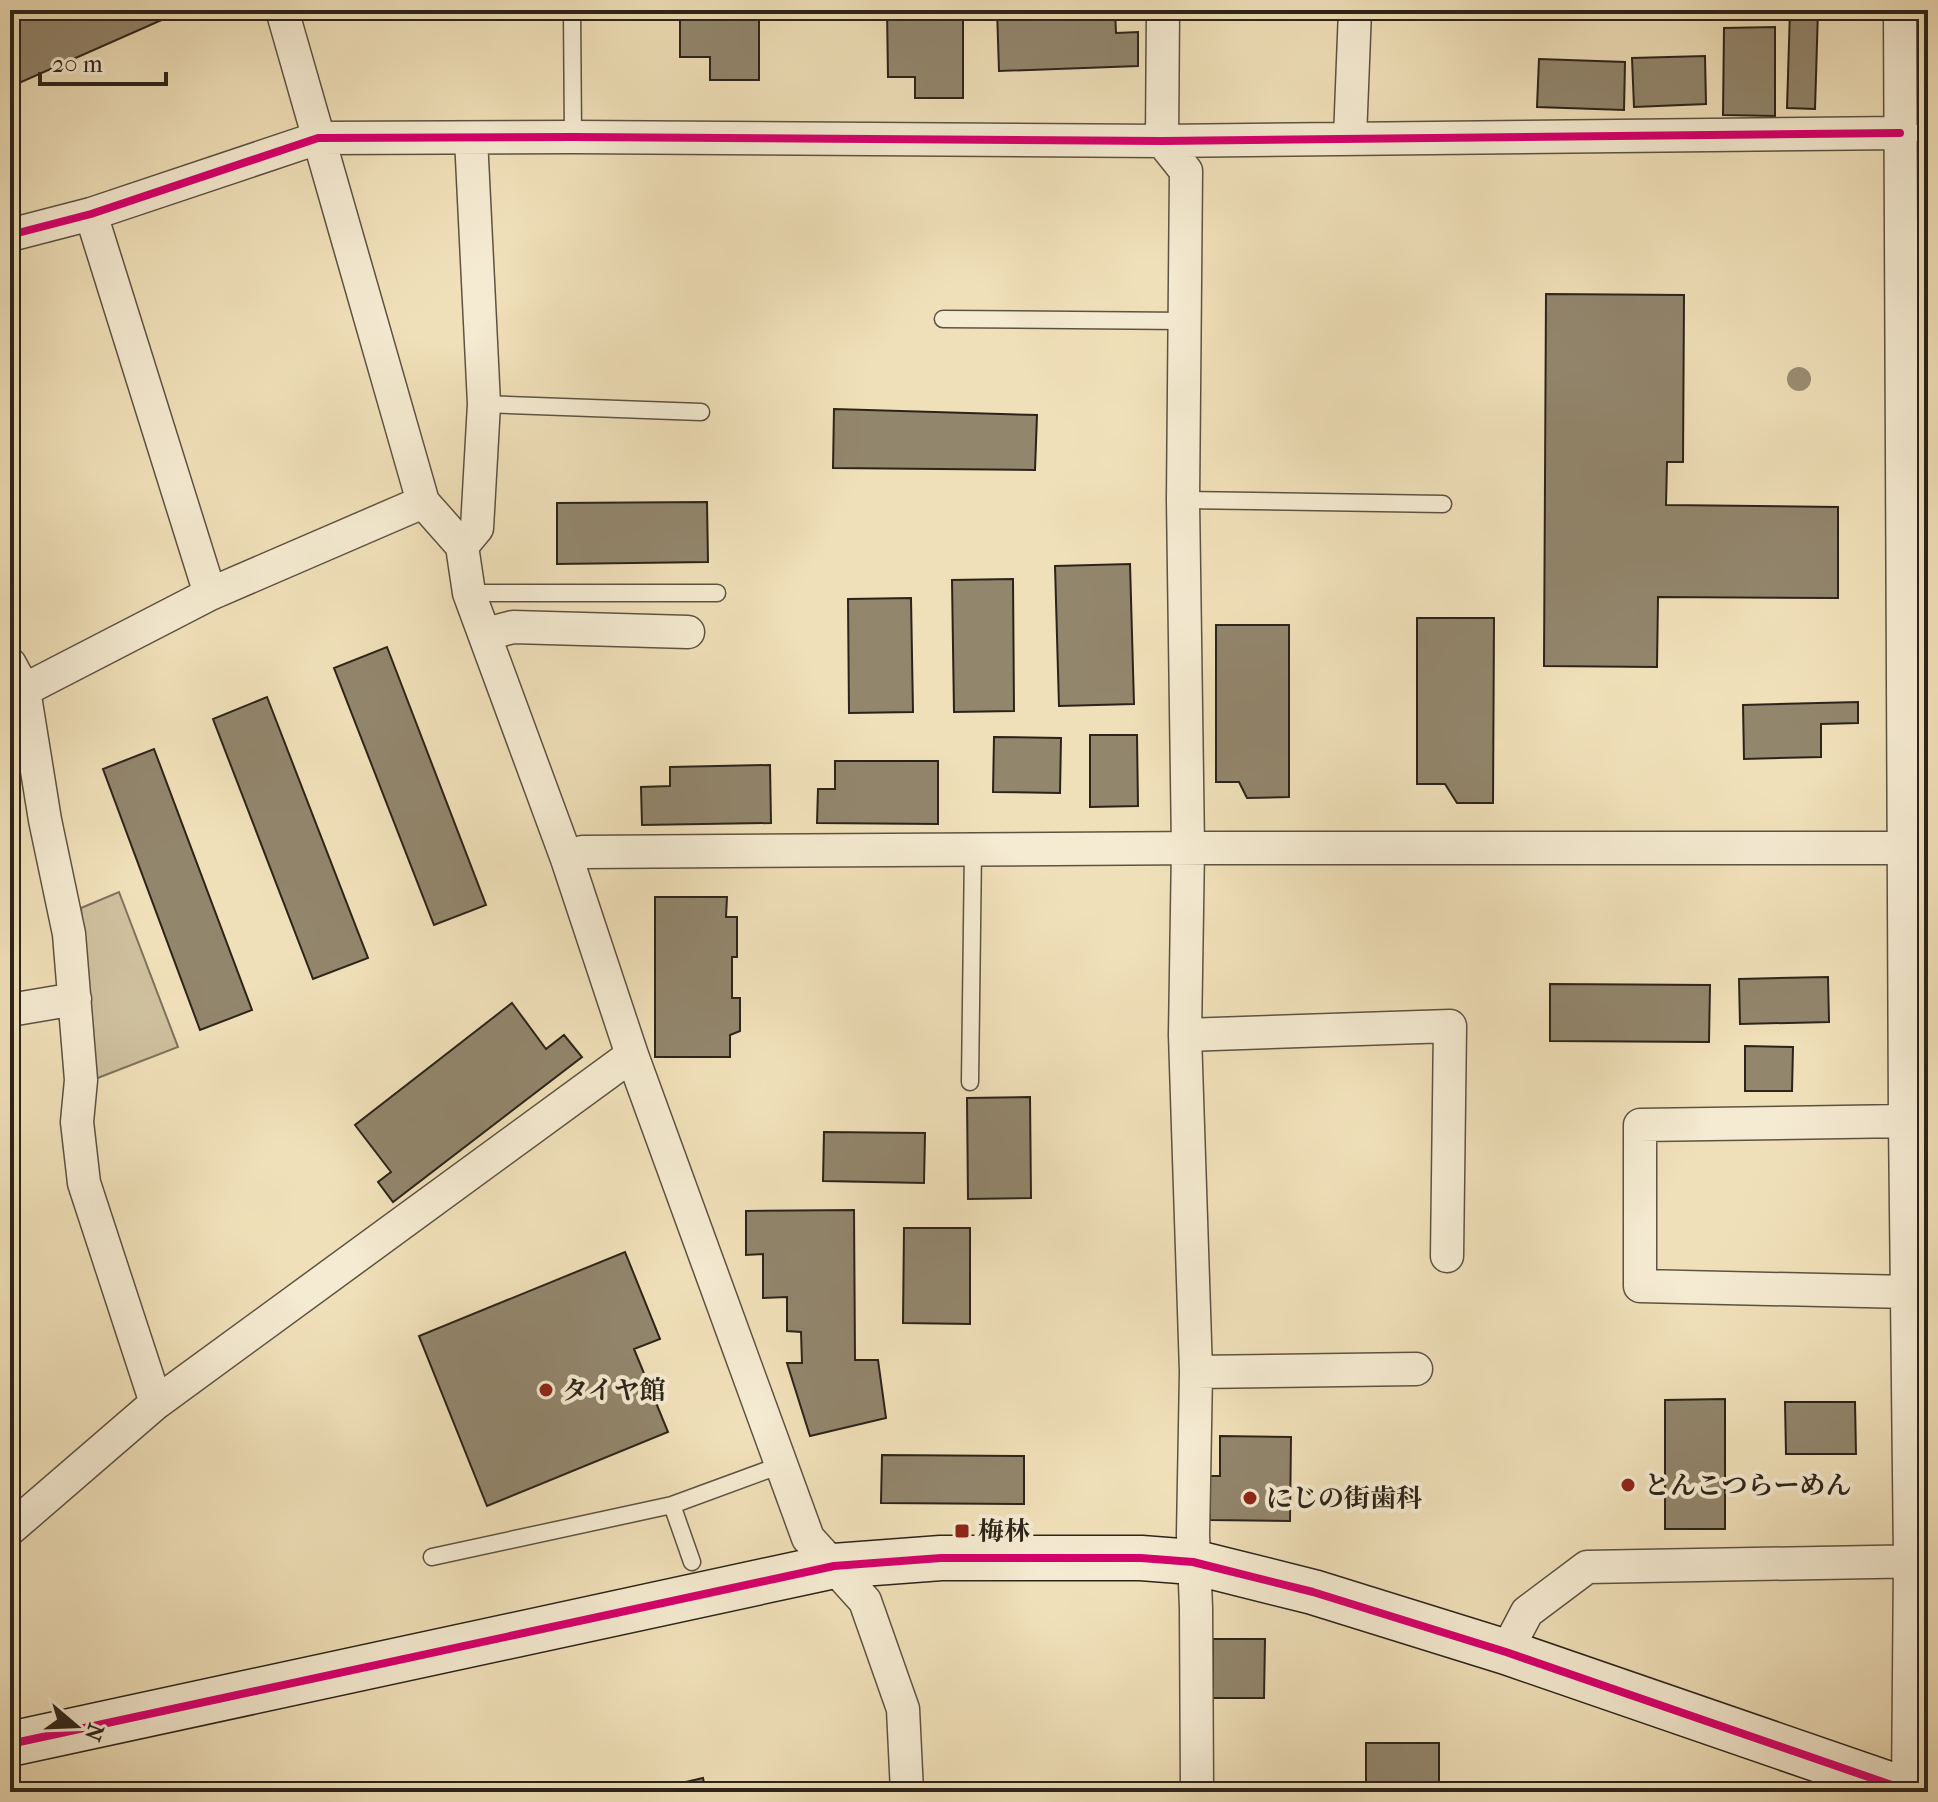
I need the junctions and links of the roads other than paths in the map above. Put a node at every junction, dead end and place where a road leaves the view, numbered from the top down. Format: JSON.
{"nodes":[{"id":1,"x":282,"y":10,"type":"edge"},
{"id":2,"x":572,"y":10,"type":"edge"},
{"id":3,"x":1163,"y":10,"type":"edge"},
{"id":4,"x":1355,"y":10,"type":"edge"},
{"id":5,"x":1900,"y":10,"type":"edge"},
{"id":6,"x":1914,"y":133,"type":"edge"},
{"id":7,"x":573,"y":137,"type":"junction"},
{"id":8,"x":318,"y":138,"type":"junction"},
{"id":9,"x":471,"y":138,"type":"junction"},
{"id":10,"x":1350,"y":138,"type":"junction"},
{"id":11,"x":1162,"y":141,"type":"junction"},
{"id":12,"x":91,"y":214,"type":"junction"},
{"id":13,"x":1914,"y":230,"type":"edge"},
{"id":14,"x":10,"y":235,"type":"edge"},
{"id":15,"x":943,"y":319,"type":"dead end"},
{"id":16,"x":1186,"y":321,"type":"junction"},
{"id":17,"x":484,"y":404,"type":"junction"},
{"id":18,"x":701,"y":412,"type":"dead end"},
{"id":19,"x":1183,"y":500,"type":"junction"},
{"id":20,"x":423,"y":502,"type":"junction"},
{"id":21,"x":1443,"y":504,"type":"dead end"},
{"id":22,"x":462,"y":546,"type":"junction"},
{"id":23,"x":469,"y":593,"type":"junction"},
{"id":24,"x":717,"y":593,"type":"dead end"},
{"id":25,"x":210,"y":594,"type":"junction"},
{"id":26,"x":1916,"y":600,"type":"edge"},
{"id":27,"x":688,"y":632,"type":"dead end"},
{"id":28,"x":486,"y":634,"type":"junction"},
{"id":29,"x":17,"y":677,"type":"edge"},
{"id":30,"x":1188,"y":848,"type":"junction"},
{"id":31,"x":1916,"y":848,"type":"edge"},
{"id":32,"x":973,"y":849,"type":"junction"},
{"id":33,"x":567,"y":859,"type":"junction"},
{"id":34,"x":75,"y":999,"type":"junction"},
{"id":35,"x":10,"y":1010,"type":"edge"},
{"id":36,"x":1185,"y":1035,"type":"junction"},
{"id":37,"x":632,"y":1055,"type":"junction"},
{"id":38,"x":970,"y":1082,"type":"dead end"},
{"id":39,"x":1905,"y":1121,"type":"junction"},
{"id":40,"x":1447,"y":1256,"type":"dead end"},
{"id":41,"x":1914,"y":1272,"type":"edge"},
{"id":42,"x":1416,"y":1369,"type":"dead end"},
{"id":43,"x":1196,"y":1372,"type":"junction"},
{"id":44,"x":156,"y":1403,"type":"junction"},
{"id":45,"x":781,"y":1465,"type":"junction"},
{"id":46,"x":1918,"y":1481,"type":"edge"},
{"id":47,"x":672,"y":1505,"type":"junction"},
{"id":48,"x":10,"y":1529,"type":"edge"},
{"id":49,"x":432,"y":1557,"type":"dead end"},
{"id":50,"x":1919,"y":1561,"type":"edge"},
{"id":51,"x":692,"y":1562,"type":"dead end"},
{"id":52,"x":1193,"y":1562,"type":"junction"},
{"id":53,"x":834,"y":1566,"type":"junction"},
{"id":54,"x":1506,"y":1652,"type":"junction"},
{"id":55,"x":10,"y":1744,"type":"edge"},
{"id":56,"x":907,"y":1792,"type":"edge"},
{"id":57,"x":1197,"y":1792,"type":"edge"},
{"id":58,"x":1909,"y":1792,"type":"edge"}],
"edges":[{"from":1,"to":8,"type":"street"},
{"from":2,"to":7,"type":"lane"},
{"from":3,"to":11,"type":"street"},
{"from":4,"to":10,"type":"street"},
{"from":5,"to":6,"type":"street"},
{"from":6,"to":10,"type":"street"},
{"from":6,"to":13,"type":"street"},
{"from":7,"to":9,"type":"street"},
{"from":7,"to":11,"type":"street"},
{"from":8,"to":9,"type":"street"},
{"from":8,"to":12,"type":"street"},
{"from":8,"to":20,"type":"street"},
{"from":9,"to":17,"type":"street"},
{"from":10,"to":11,"type":"street"},
{"from":11,"to":16,"type":"street"},
{"from":12,"to":14,"type":"street"},
{"from":12,"to":25,"type":"street"},
{"from":13,"to":26,"type":"street"},
{"from":15,"to":16,"type":"lane"},
{"from":16,"to":19,"type":"street"},
{"from":17,"to":18,"type":"lane"},
{"from":17,"to":22,"type":"street"},
{"from":19,"to":21,"type":"lane"},
{"from":19,"to":30,"type":"street"},
{"from":20,"to":22,"type":"street"},
{"from":20,"to":25,"type":"street"},
{"from":22,"to":23,"type":"street"},
{"from":23,"to":24,"type":"lane"},
{"from":23,"to":28,"type":"street"},
{"from":25,"to":29,"type":"street"},
{"from":26,"to":31,"type":"street"},
{"from":27,"to":28,"type":"street"},
{"from":28,"to":33,"type":"street"},
{"from":29,"to":34,"type":"street"},
{"from":30,"to":31,"type":"street"},
{"from":30,"to":32,"type":"street"},
{"from":30,"to":36,"type":"street"},
{"from":31,"to":39,"type":"street"},
{"from":32,"to":33,"type":"street"},
{"from":32,"to":38,"type":"lane"},
{"from":33,"to":37,"type":"street"},
{"from":34,"to":35,"type":"street"},
{"from":34,"to":44,"type":"street"},
{"from":36,"to":40,"type":"street"},
{"from":36,"to":43,"type":"street"},
{"from":37,"to":44,"type":"street"},
{"from":37,"to":45,"type":"street"},
{"from":39,"to":41,"type":"street"},
{"from":39,"to":41,"type":"street"},
{"from":41,"to":46,"type":"street"},
{"from":42,"to":43,"type":"street"},
{"from":43,"to":52,"type":"street"},
{"from":44,"to":48,"type":"street"},
{"from":45,"to":47,"type":"lane"},
{"from":45,"to":53,"type":"street"},
{"from":46,"to":50,"type":"street"},
{"from":47,"to":49,"type":"lane"},
{"from":47,"to":51,"type":"lane"},
{"from":50,"to":54,"type":"street"},
{"from":50,"to":58,"type":"street"},
{"from":52,"to":53,"type":"street"},
{"from":52,"to":54,"type":"street"},
{"from":52,"to":57,"type":"street"},
{"from":53,"to":55,"type":"street"},
{"from":53,"to":56,"type":"street"},
{"from":54,"to":58,"type":"street"}]}
